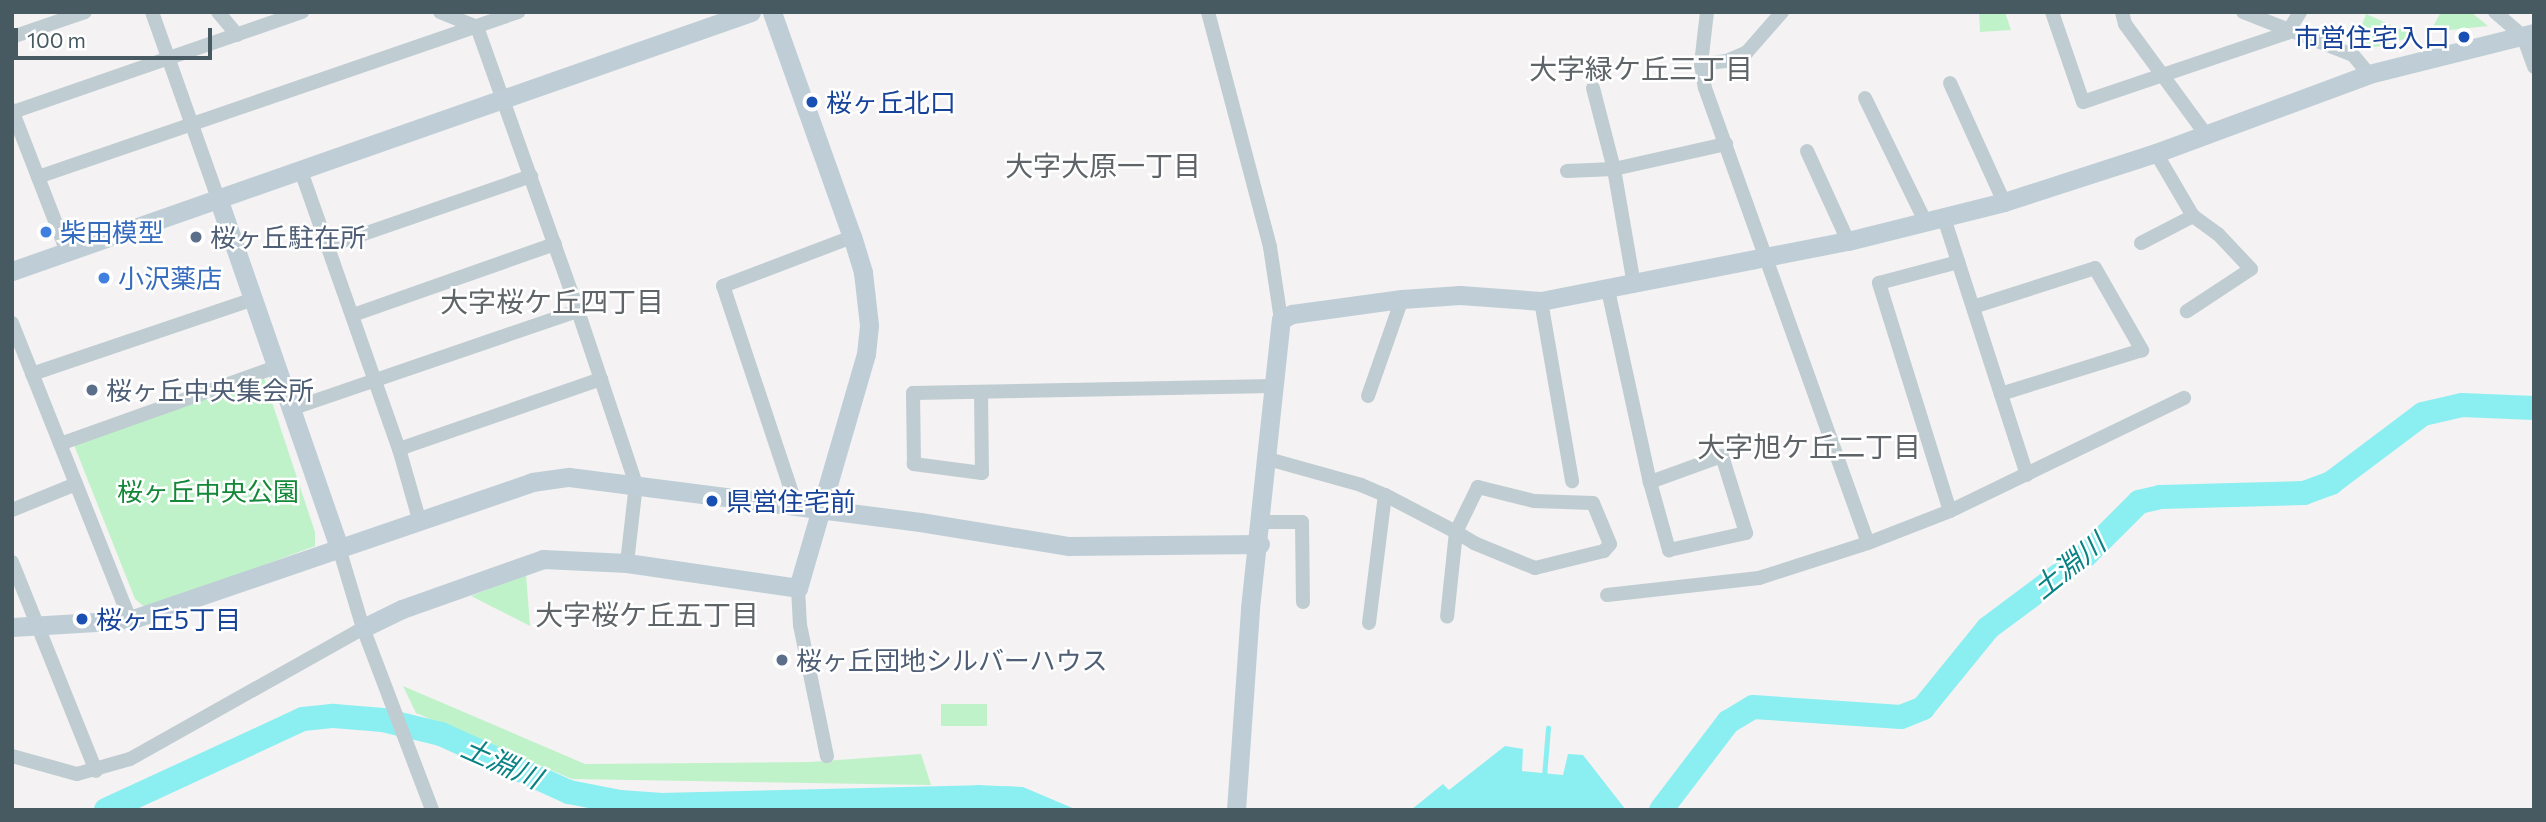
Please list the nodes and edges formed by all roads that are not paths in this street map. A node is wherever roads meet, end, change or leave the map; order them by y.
1 (85, 12) edge
2 (152, 12) edge
3 (218, 12) edge
4 (265, 12) edge
5 (302, 12) edge
6 (440, 12) edge
7 (518, 12) edge
8 (751, 12) edge
9 (772, 12) edge
10 (1208, 12) edge
11 (1707, 12) edge
12 (1782, 12) edge
13 (2052, 12) edge
14 (2122, 12) edge
15 (2242, 12) edge
16 (2301, 12) edge
17 (2495, 12) edge
18 (477, 27) junction
19 (243, 33) junction
20 (2287, 33) junction
21 (2529, 35) edge
22 (12, 37) edge
23 (169, 59) junction
24 (1701, 64) junction
25 (2534, 67) edge
26 (2369, 74) junction
27 (2163, 77) junction
28 (1950, 83) dead end
29 (1593, 88) dead end
30 (1865, 98) dead end
31 (504, 99) junction
32 (13, 111) edge
33 (191, 125) junction
34 (2207, 136) junction
35 (1726, 144) junction
36 (1807, 151) dead end
37 (2156, 153) junction
38 (1614, 169) junction
39 (301, 171) junction
40 (1567, 171) dead end
41 (531, 176) junction
42 (38, 177) junction
43 (218, 198) junction
44 (2004, 202) junction
45 (2193, 216) junction
46 (1934, 219) junction
47 (852, 237) junction
48 (1848, 241) junction
49 (2141, 243) dead end
50 (555, 244) junction
51 (329, 246) junction
52 (67, 252) junction
53 (1765, 258) junction
54 (1958, 262) junction
55 (12, 271) edge
56 (1634, 285) junction
57 (1608, 290) junction
58 (253, 299) junction
59 (1402, 299) junction
60 (1541, 301) junction
61 (1973, 307) junction
62 (578, 311) junction
63 (2187, 311) dead end
64 (353, 315) junction
65 (1281, 320) junction
66 (12, 323) edge
67 (276, 367) junction
68 (32, 373) junction
69 (601, 379) junction
70 (377, 382) junction
71 (1275, 386) junction
72 (981, 393) junction
73 (2001, 394) junction
74 (1368, 397) dead end
75 (2184, 398) dead end
76 (291, 409) junction
77 (60, 444) junction
78 (399, 449) junction
79 (1268, 459) junction
80 (2027, 475) junction
81 (1572, 481) dead end
82 (1650, 482) junction
83 (76, 484) junction
84 (636, 484) junction
85 (1385, 495) junction
86 (796, 505) junction
87 (818, 508) junction
88 (12, 510) edge
89 (1950, 511) junction
90 (419, 519) junction
91 (1262, 522) junction
92 (1456, 532) junction
93 (1868, 543) junction
94 (1261, 544) junction
95 (339, 548) junction
96 (12, 562) edge
97 (627, 563) junction
98 (798, 588) junction
99 (1607, 595) dead end
100 (1303, 602) dead end
101 (1447, 617) dead end
102 (131, 620) junction
103 (1369, 623) dead end
104 (12, 627) edge
105 (39, 628) junction
106 (363, 628) junction
107 (12, 756) edge
108 (827, 756) dead end
109 (96, 771) junction
110 (432, 810) edge
111 (1237, 810) edge

1 - 22 street
2 - 23 street
3 - 19 street
4 - 19 street
5 - 19 street
6 - 18 street
7 - 18 street
8 - 31 street
9 - 47 street
10 - 65 street
11 - 24 street
12 - 24 street
13 - 27 street
14 - 27 street
15 - 20 street
16 - 20 street
17 - 21 street
18 - 31 street
18 - 33 street
19 - 23 street
20 - 26 street
20 - 27 street
21 - 25 street
21 - 26 street
23 - 32 street
23 - 33 street
24 - 35 street
26 - 34 street
27 - 34 street
28 - 44 street
29 - 38 street
30 - 46 street
31 - 39 street
31 - 41 street
32 - 42 street
33 - 42 street
33 - 43 street
34 - 37 street
35 - 38 street
35 - 53 street
36 - 48 street
37 - 44 street
37 - 45 street
38 - 40 street
38 - 56 street
39 - 43 street
39 - 51 street
41 - 50 street
41 - 51 street
42 - 52 street
43 - 52 street
43 - 58 street
44 - 46 street
45 - 49 street
45 - 63 street
46 - 48 street
46 - 54 street
47 - 86 street
47 - 87 street
48 - 53 street
50 - 62 street
50 - 64 street
51 - 64 street
52 - 55 street
53 - 56 street
53 - 93 street
54 - 61 street
54 - 89 street
56 - 57 street
57 - 60 street
57 - 82 street
58 - 67 street
58 - 68 street
59 - 60 street
59 - 65 street
59 - 74 street
60 - 81 street
61 - 73 street
61 - 73 street
62 - 69 street
62 - 70 street
64 - 70 street
65 - 71 street
66 - 68 street
67 - 76 street
67 - 77 street
68 - 77 street
69 - 78 street
69 - 84 street
70 - 76 street
70 - 78 street
71 - 72 street
71 - 79 street
72 - 72 street
73 - 80 street
75 - 80 street
76 - 95 street
77 - 83 street
78 - 90 street
79 - 85 street
79 - 91 street
80 - 89 street
82 - 82 street
83 - 88 street
83 - 102 street
84 - 86 street
84 - 90 street
84 - 97 street
85 - 92 street
85 - 103 street
86 - 87 street
87 - 94 street
87 - 98 street
89 - 93 street
90 - 95 street
91 - 94 street
91 - 100 street
92 - 92 street
92 - 101 street
93 - 99 street
94 - 111 street
95 - 102 street
95 - 106 street
96 - 105 street
97 - 98 street
97 - 106 street
98 - 108 street
102 - 105 street
104 - 105 street
105 - 109 street
106 - 109 street
106 - 110 street
107 - 109 street

